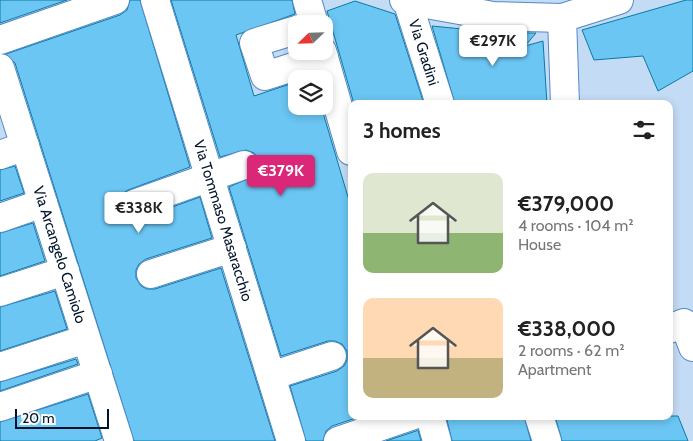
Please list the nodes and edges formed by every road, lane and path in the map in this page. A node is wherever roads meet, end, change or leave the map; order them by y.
1 (114, 0) edge
2 (155, 0) edge
3 (307, 0) edge
4 (406, 0) edge
5 (619, 0) edge
6 (495, 8) edge
7 (311, 15) edge
8 (562, 18) junction
9 (288, 32) edge
10 (0, 40) edge
11 (307, 60) edge
12 (325, 60) edge
13 (0, 68) edge
14 (439, 100) edge
15 (565, 100) edge
16 (348, 141) edge
17 (12, 150) edge
18 (244, 165) dead end
19 (210, 177) junction
20 (43, 202) junction
21 (134, 204) dead end
22 (0, 218) edge
23 (232, 248) junction
24 (65, 270) junction
25 (151, 274) dead end
26 (0, 292) edge
27 (86, 339) junction
28 (332, 356) dead end
29 (0, 367) edge
30 (98, 374) junction
31 (271, 376) junction
32 (0, 408) edge
33 (399, 420) edge
34 (431, 420) edge
35 (540, 420) edge
36 (119, 441) edge
37 (291, 441) edge
38 (338, 441) edge
39 (437, 441) edge
40 (547, 441) edge

1 - 10 street
2 - 19 street, Via Tommaso Masaracchio
3 - 7 street
4 - 6 street
4 - 14 street, Via Gradini
5 - 8 street
6 - 8 street
8 - 15 street
9 - 11 street
12 - 16 street
13 - 17 street, Via Arcangelo Camiolo
17 - 20 street, Via Arcangelo Camiolo
18 - 19 street
19 - 21 street
19 - 23 street, Via Tommaso Masaracchio
20 - 22 street
20 - 24 street, Via Arcangelo Camiolo
23 - 25 street
23 - 31 street, Via Tommaso Masaracchio
24 - 26 street
24 - 27 street, Via Arcangelo Camiolo
27 - 29 street
27 - 30 street, Via Arcangelo Camiolo
28 - 31 street
30 - 32 street
30 - 36 street, Via Arcangelo Camiolo
31 - 37 street, Via Tommaso Masaracchio
33 - 38 street
34 - 39 street
35 - 40 street

